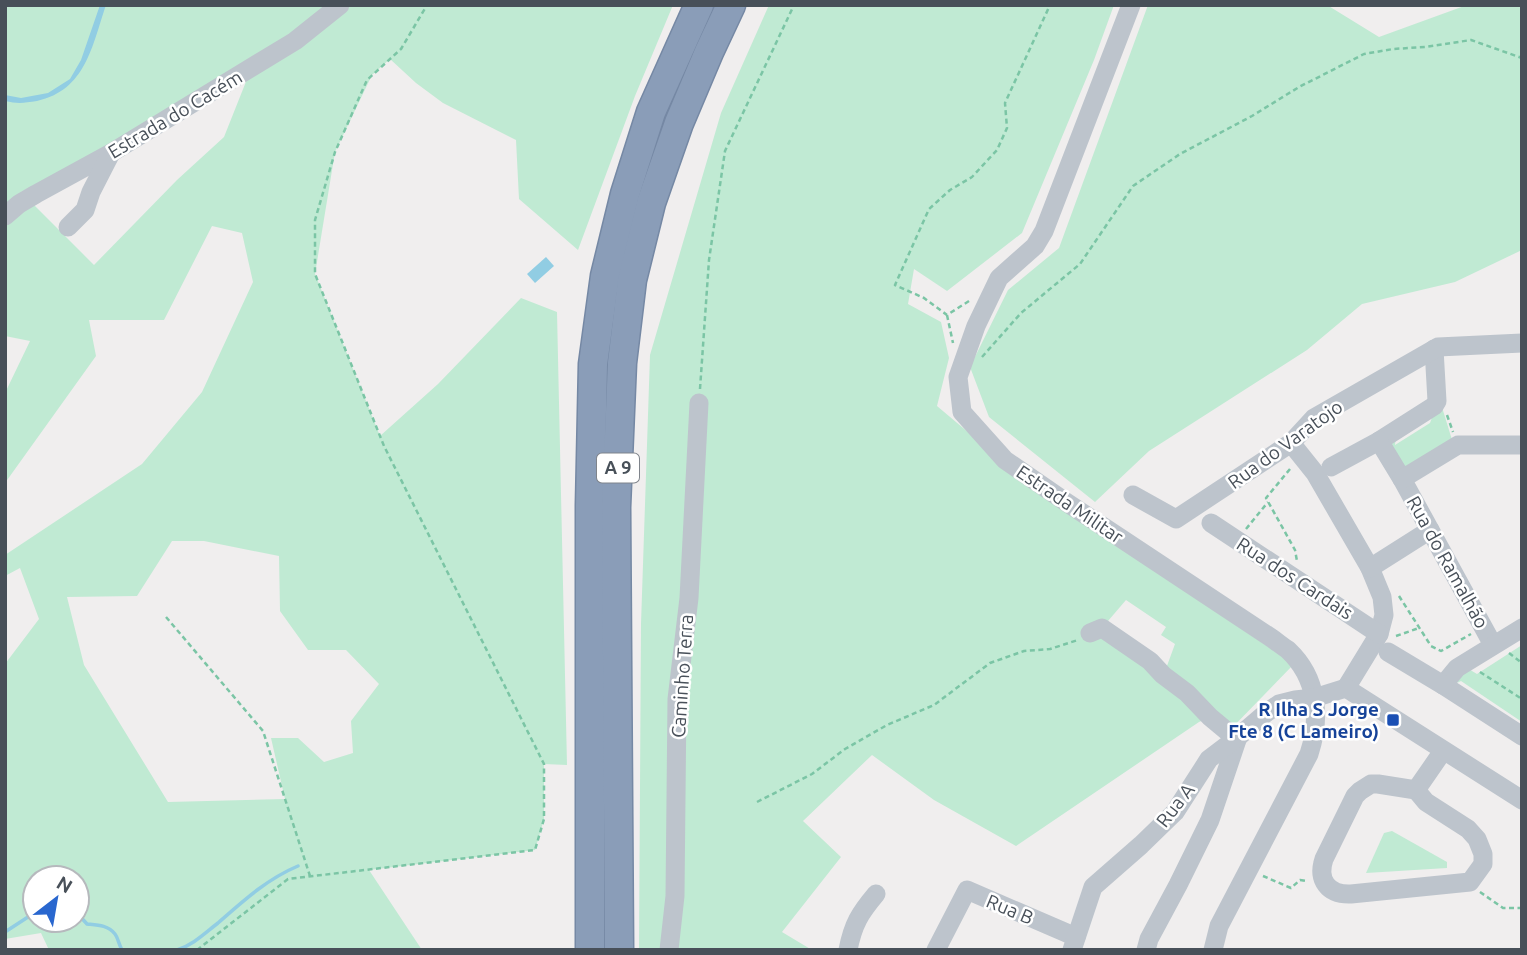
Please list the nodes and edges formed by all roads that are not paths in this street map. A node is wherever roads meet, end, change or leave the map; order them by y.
1 (340, 5) edge
2 (699, 5) edge
3 (731, 5) edge
4 (1131, 5) edge
5 (111, 153) junction
6 (5, 216) edge
7 (68, 227) dead end
8 (1522, 343) edge
9 (1434, 349) junction
10 (699, 403) road end
11 (1379, 441) junction
12 (1522, 445) edge
13 (1296, 450) junction
14 (1331, 467) dead end
15 (1402, 479) junction
16 (1133, 495) dead end
17 (1211, 523) dead end
18 (1430, 530) junction
19 (1370, 568) junction
20 (1522, 628) edge
21 (1090, 633) road end
22 (1379, 634) junction
23 (1501, 649) junction
24 (1388, 652) dead end
25 (1443, 685) junction
26 (1346, 688) junction
27 (1314, 698) junction
28 (1522, 736) edge
29 (1238, 737) junction
30 (1443, 751) junction
31 (1416, 790) junction
32 (1522, 800) edge
33 (876, 894) dead end
34 (1074, 944) edge
35 (590, 950) edge
36 (619, 950) edge
37 (669, 950) edge
38 (848, 950) edge
39 (936, 950) edge
40 (1146, 950) edge
41 (1213, 950) edge

1 - 5 street, Estrada do Cacém
2 - 35 highway, A 9
3 - 36 highway, A 9
4 - 27 street, Estrada Militar
5 - 6 street, Estrada do Cacém
5 - 7 street
8 - 9 street, Rua do Varatojo
9 - 11 street
9 - 13 street, Rua do Varatojo
10 - 37 street, Caminho Terra
11 - 14 street
11 - 15 street, Rua do Ramalhão
12 - 15 street
13 - 16 street, Rua do Varatojo
13 - 19 street
15 - 18 street, Rua do Ramalhão
17 - 22 street, Rua dos Cardais
18 - 19 street
18 - 23 street, Rua do Ramalhão
19 - 22 street
20 - 23 street
21 - 29 street
22 - 26 street
23 - 25 street
24 - 25 street
25 - 28 street
26 - 27 street, Rua A
26 - 30 street
27 - 29 street, Rua A
27 - 41 street, Estrada Militar
29 - 34 street, Rua A
29 - 40 street
30 - 31 street
30 - 32 street
31 - 31 street
33 - 38 street
34 - 39 street, Rua B

